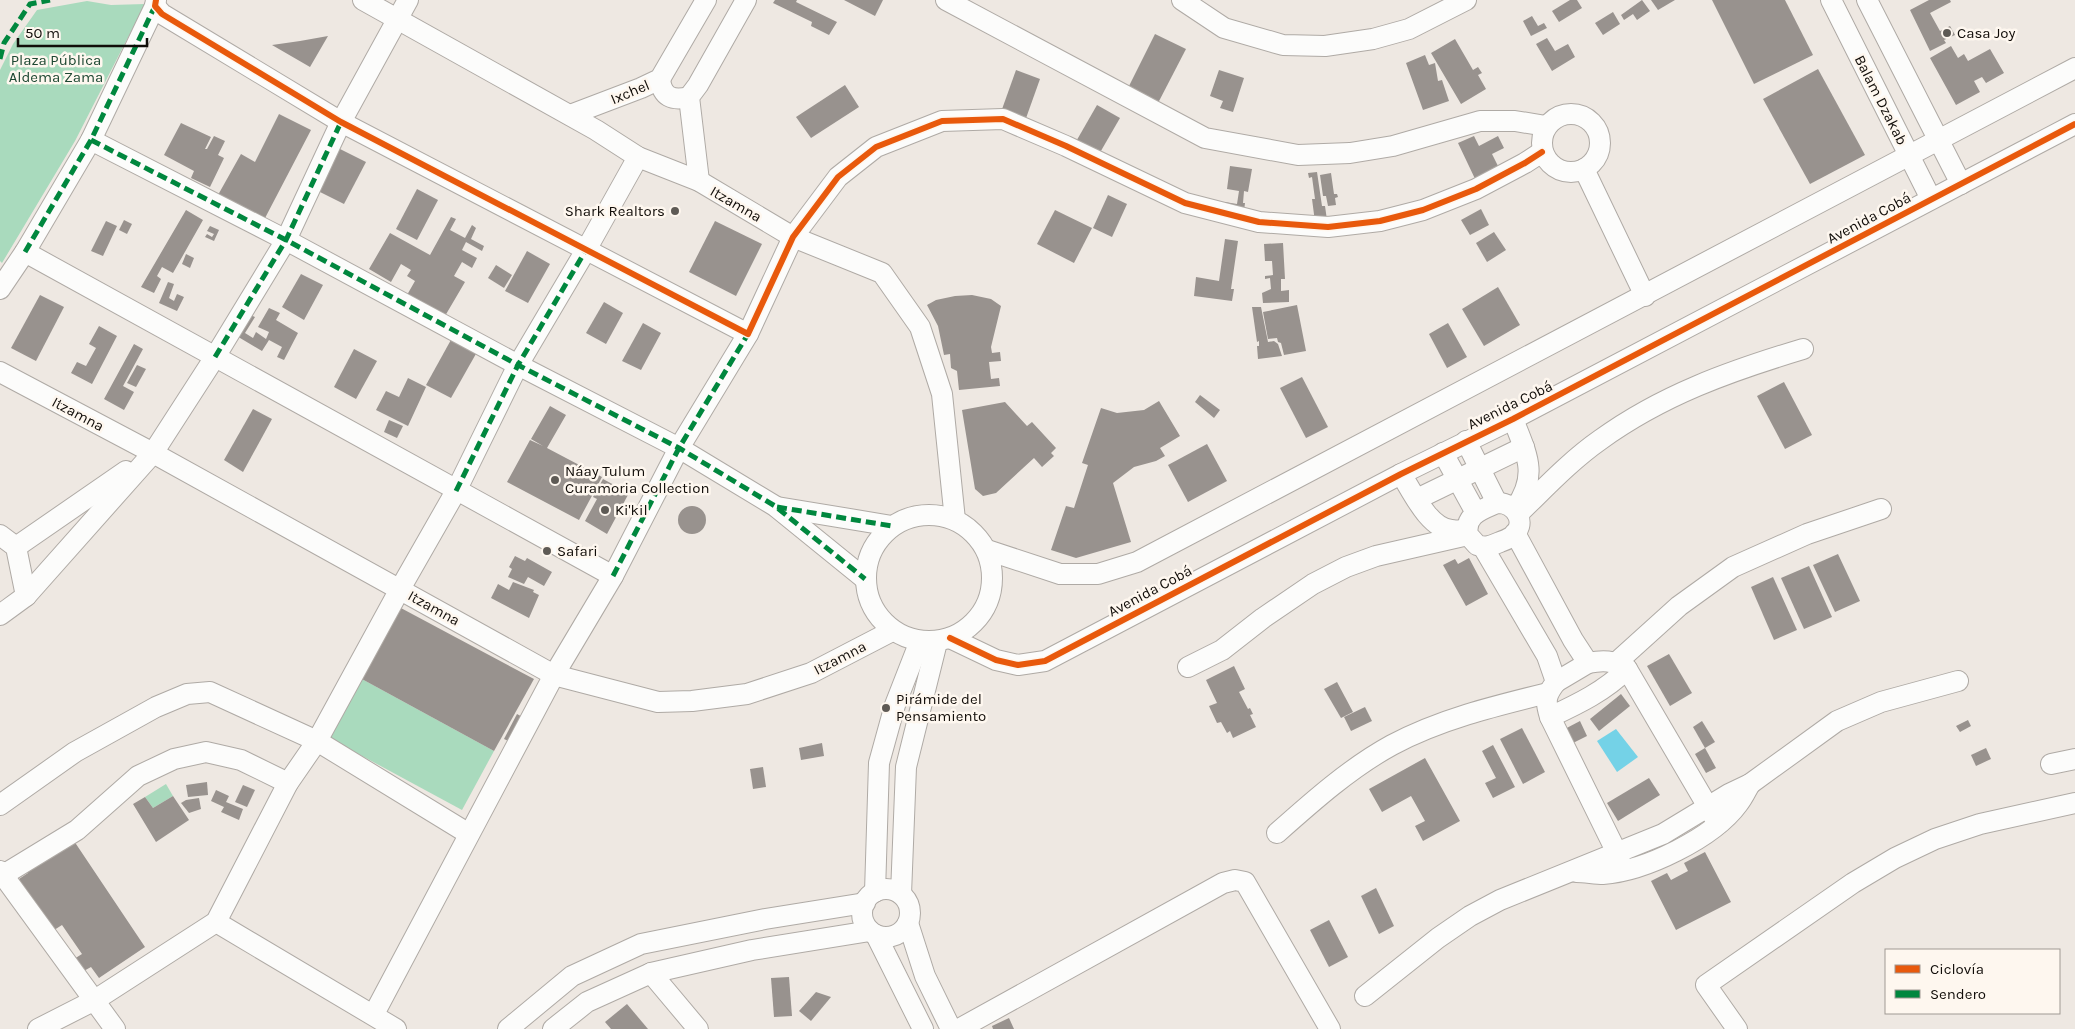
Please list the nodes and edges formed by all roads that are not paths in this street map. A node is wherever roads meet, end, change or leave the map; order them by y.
1 (364, 0) edge
2 (408, 0) edge
3 (706, 0) edge
4 (746, 0) edge
5 (946, 0) edge
6 (1182, 0) edge
7 (1466, 0) edge
8 (1831, 0) edge
9 (1867, 0) edge
10 (155, 3) edge
11 (398, 18) junction
12 (2075, 68) edge
13 (660, 79) junction
14 (688, 97) junction
15 (570, 115) junction
16 (341, 122) junction
17 (2075, 124) edge
18 (1546, 126) junction
19 (91, 140) junction
20 (1939, 140) junction
21 (1542, 152) junction
22 (1909, 156) junction
23 (638, 157) junction
24 (1584, 169) junction
25 (699, 182) junction
26 (1961, 184) junction
27 (1931, 200) junction
28 (793, 237) junction
29 (286, 240) junction
30 (586, 250) junction
31 (25, 252) junction
32 (0, 289) edge
33 (1645, 296) junction
34 (748, 334) junction
35 (1803, 349) dead end
36 (215, 357) junction
37 (518, 365) junction
38 (0, 372) edge
39 (1513, 419) junction
40 (1466, 441) junction
41 (1524, 447) junction
42 (679, 448) junction
43 (153, 453) junction
44 (1443, 453) junction
45 (1480, 468) junction
46 (1401, 474) junction
47 (1457, 479) junction
48 (456, 491) junction
49 (1417, 499) junction
50 (775, 506) junction
51 (1881, 508) dead end
52 (1511, 515) junction
53 (955, 520) junction
54 (892, 526) junction
55 (1474, 531) junction
56 (8, 541) edge
57 (987, 550) junction
58 (613, 576) junction
59 (865, 579) junction
60 (400, 589) junction
61 (26, 596) junction
62 (0, 615) edge
63 (892, 631) junction
64 (936, 640) junction
65 (1588, 663) junction
66 (1622, 665) junction
67 (1188, 667) dead end
68 (554, 675) junction
69 (1958, 681) dead end
70 (1552, 688) junction
71 (1550, 717) junction
72 (317, 741) junction
73 (2075, 759) edge
74 (2051, 764) dead end
75 (288, 783) junction
76 (2075, 803) edge
77 (0, 804) edge
78 (1713, 815) junction
79 (1277, 833) dead end
80 (469, 834) junction
81 (1620, 861) junction
82 (1, 875) edge
83 (901, 894) junction
84 (870, 898) junction
85 (216, 922) junction
86 (747, 923) junction
87 (908, 923) junction
88 (873, 933) junction
89 (752, 950) junction
90 (651, 973) junction
91 (1365, 996) dead end
92 (95, 1000) junction
93 (374, 1014) junction
94 (38, 1029) edge
95 (116, 1029) edge
96 (396, 1029) edge
97 (508, 1029) edge
98 (553, 1029) edge
99 (698, 1029) edge
100 (923, 1029) edge
101 (951, 1029) edge
102 (959, 1029) edge
103 (1330, 1029) edge
104 (1737, 1029) edge

1 - 11 street, Itzamna
2 - 11 street
3 - 13 street, Ixchel
4 - 14 street
5 - 18 street
6 - 7 street
8 - 22 street, Balam Dzakab
9 - 20 street
10 - 16 street
10 - 19 street
11 - 15 street, Itzamna
11 - 16 street
12 - 20 street, Avenida Cobá
13 - 14 street
13 - 15 street, Ixchel
14 - 25 street
15 - 23 street, Itzamna
16 - 29 street
16 - 30 street
17 - 26 street, Avenida Cobá
18 - 21 street
18 - 24 street
19 - 29 street
19 - 31 street
20 - 22 street, Avenida Cobá
20 - 26 street
21 - 24 street
21 - 28 street
22 - 27 street, Balam Dzakab
22 - 33 street, Avenida Cobá
23 - 25 street, Itzamna
23 - 30 street
24 - 33 street
25 - 28 street, Itzamna
26 - 27 street, Avenida Cobá
27 - 39 street, Avenida Cobá
28 - 34 street
28 - 53 street, Itzamna
29 - 36 street
29 - 37 street
30 - 34 street
30 - 37 street
31 - 32 street
31 - 36 street
33 - 57 street, Avenida Cobá
34 - 42 street
35 - 52 street
36 - 43 street
36 - 48 street
37 - 42 street
37 - 48 street
38 - 43 street, Itzamna
39 - 40 street, Avenida Cobá
39 - 41 street
40 - 44 street, Avenida Cobá
40 - 45 street
41 - 45 street
41 - 52 street
42 - 50 street
42 - 58 street
43 - 56 street
43 - 60 street, Itzamna
43 - 61 street
44 - 46 street, Avenida Cobá
44 - 47 street
45 - 47 street
45 - 52 street
46 - 49 street
46 - 64 street, Avenida Cobá
47 - 49 street
47 - 55 street
48 - 58 street
48 - 60 street
49 - 55 street
50 - 54 street
50 - 59 street
51 - 66 street
52 - 55 street
52 - 55 street
52 - 65 street
53 - 54 street
53 - 57 street
54 - 59 street
55 - 67 street
55 - 70 street
56 - 61 street
57 - 64 street
58 - 68 street
59 - 63 street
60 - 68 street, Itzamna
60 - 72 street
61 - 62 street
63 - 64 street
63 - 68 street, Itzamna
64 - 83 street
64 - 84 street
65 - 66 street
65 - 70 street
66 - 71 street
66 - 78 street
68 - 80 street
69 - 78 street
70 - 71 street
70 - 79 street
71 - 81 street
72 - 75 street
72 - 77 street
72 - 80 street
73 - 74 street
75 - 82 street
75 - 85 street
76 - 104 street
78 - 81 street
80 - 93 street
81 - 91 street
82 - 92 street
83 - 84 street
83 - 87 street
84 - 86 street
84 - 88 street
85 - 92 street
85 - 93 street
86 - 89 street
86 - 97 street
87 - 88 street
87 - 101 street
88 - 89 street
88 - 100 street
89 - 90 street
90 - 98 street
90 - 99 street
92 - 94 street
92 - 95 street
93 - 96 street
102 - 103 street

